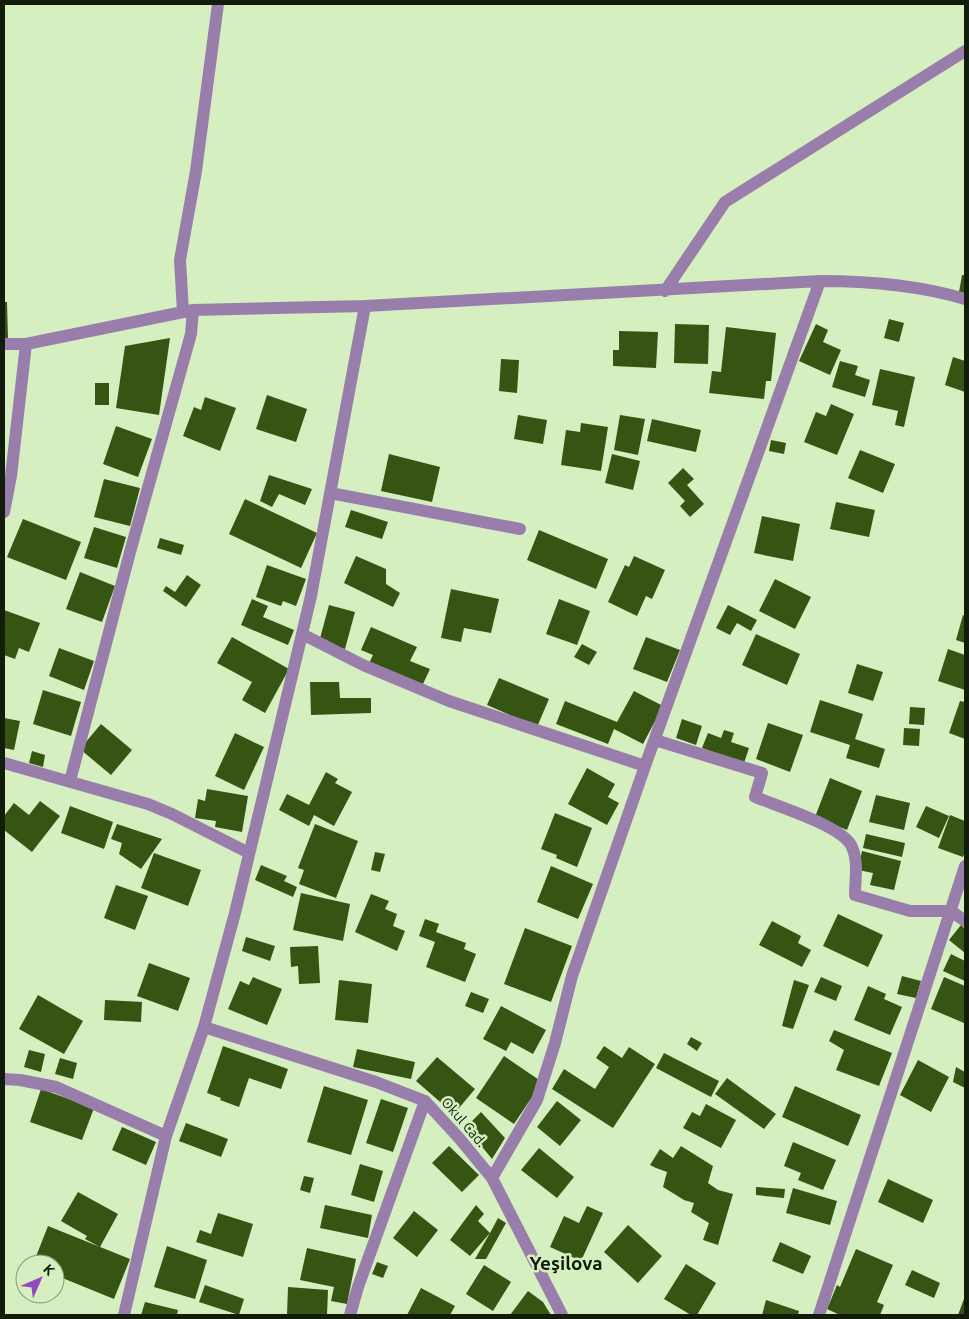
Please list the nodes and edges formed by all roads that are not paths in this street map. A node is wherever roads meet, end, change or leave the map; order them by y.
1 (218, 4) edge
2 (965, 51) edge
3 (820, 281) junction
4 (664, 291) junction
5 (965, 299) edge
6 (365, 306) junction
7 (188, 311) junction
8 (4, 344) edge
9 (26, 344) junction
10 (7, 476) edge
11 (330, 493) junction
12 (4, 512) edge
13 (520, 529) dead end
14 (302, 634) junction
15 (655, 740) junction
16 (4, 764) edge
17 (645, 766) junction
18 (70, 781) junction
19 (249, 853) junction
20 (965, 866) edge
21 (951, 912) junction
22 (965, 921) edge
23 (204, 1028) junction
24 (4, 1079) edge
25 (425, 1101) junction
26 (166, 1136) junction
27 (492, 1178) junction
28 (124, 1315) edge
29 (350, 1315) edge
30 (561, 1315) edge
31 (819, 1315) edge

1 - 7 street
2 - 4 street
3 - 4 street
3 - 5 street
3 - 15 street
4 - 6 street
6 - 7 street
6 - 11 street
7 - 9 street
7 - 18 street
8 - 9 street
9 - 10 street
10 - 12 street
11 - 13 street
11 - 14 street
14 - 17 street
14 - 19 street
15 - 17 street
15 - 21 street
16 - 18 street
17 - 27 street
18 - 19 street
19 - 23 street
20 - 21 street
21 - 22 street
21 - 31 street
23 - 25 street, Okul Cad.
23 - 26 street
24 - 26 street
25 - 27 street, Okul Cad.
25 - 29 street
26 - 28 street
27 - 30 street, Okul Cad.

